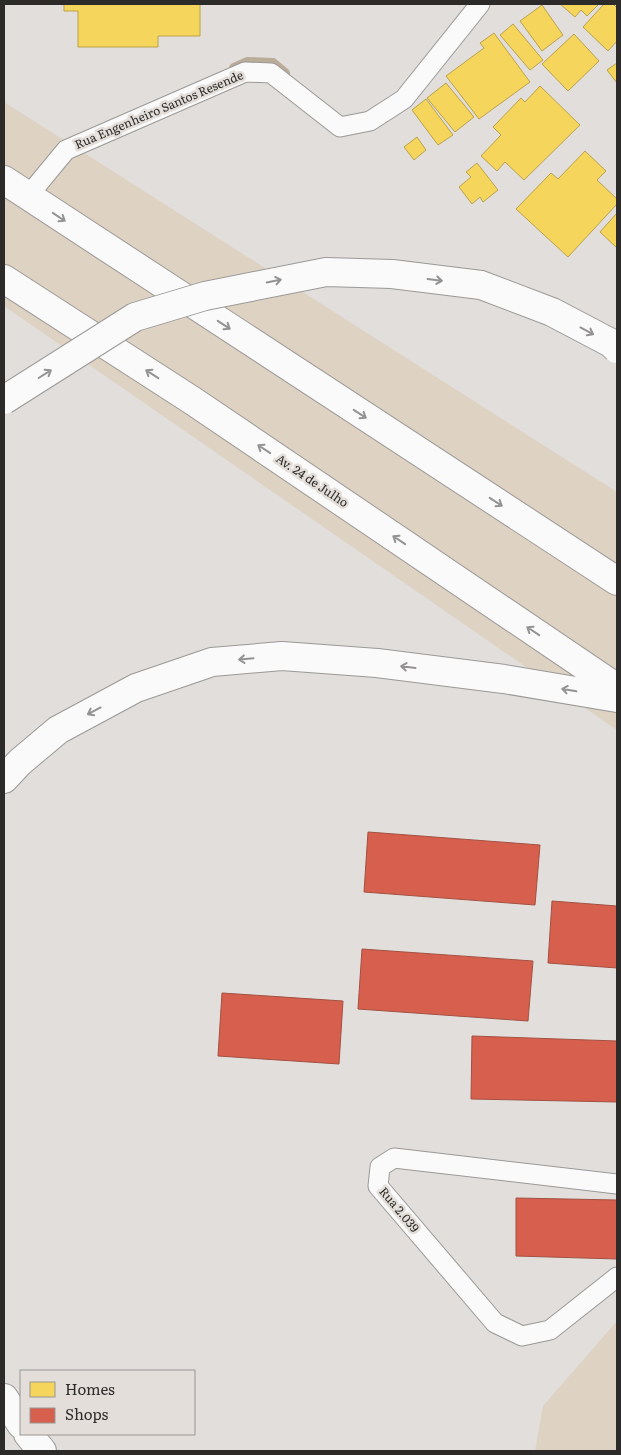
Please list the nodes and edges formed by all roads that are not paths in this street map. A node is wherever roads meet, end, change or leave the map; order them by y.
1 (480, 4) edge
2 (4, 180) edge
3 (28, 196) junction
4 (4, 279) edge
5 (617, 349) edge
6 (4, 400) edge
7 (617, 581) edge
8 (617, 688) edge
9 (617, 698) edge
10 (4, 779) edge
11 (617, 1184) edge
12 (617, 1277) edge
13 (4, 1398) edge
14 (20, 1422) edge
15 (29, 1435) edge
16 (42, 1451) edge

1 - 3 lane, Rua Engenheiro Santos Resende
2 - 3 main road
3 -> 7 main road
8 -> 4 main road, Av. 24 de Julho
6 -> 5 main road, bridge
9 -> 10 main road
11 - 12 lane, Rua 2.039
13 - 14 main road
15 - 16 main road

